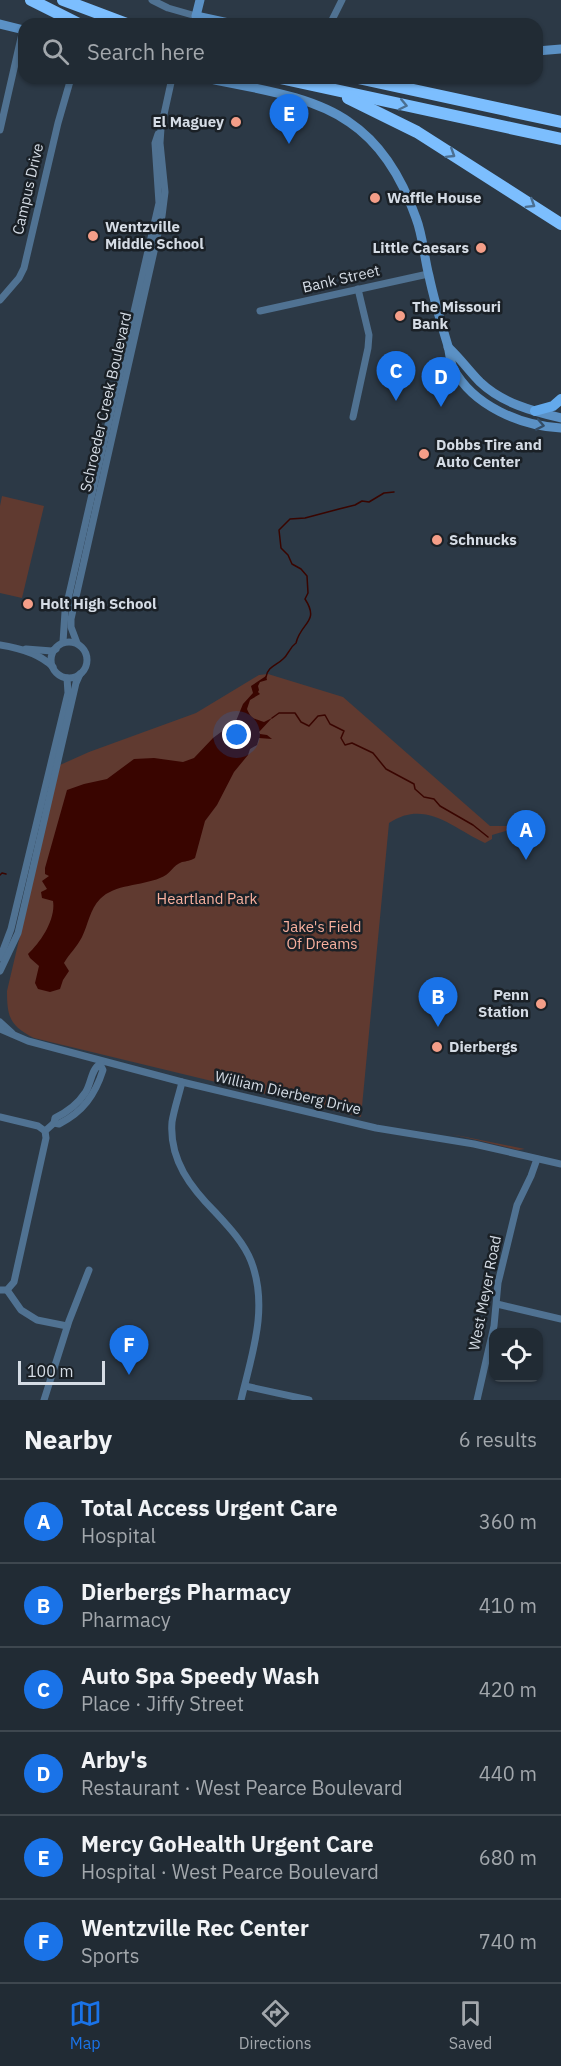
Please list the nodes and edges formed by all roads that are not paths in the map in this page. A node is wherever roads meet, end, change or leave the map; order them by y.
1 (31, 0) edge
2 (63, 0) edge
3 (152, 0) edge
4 (200, 0) edge
5 (342, 0) edge
6 (196, 16) junction
7 (67, 18) edge
8 (111, 18) edge
9 (205, 18) edge
10 (333, 18) edge
11 (0, 24) edge
12 (18, 28) edge
13 (561, 49) edge
14 (543, 50) edge
15 (18, 54) edge
16 (69, 84) edge
17 (171, 84) edge
18 (233, 84) edge
19 (307, 84) edge
20 (386, 84) edge
21 (325, 88) junction
22 (441, 96) junction
23 (561, 115) edge
24 (561, 122) edge
25 (0, 130) edge
26 (561, 139) edge
27 (159, 167) junction
28 (561, 224) edge
29 (428, 274) junction
30 (358, 289) junction
31 (0, 300) edge
32 (260, 311) dead end
33 (448, 347) junction
34 (455, 371) junction
35 (488, 389) junction
36 (561, 399) edge
37 (483, 401) junction
38 (533, 410) junction
39 (352, 417) dead end
40 (561, 418) edge
41 (561, 428) edge
42 (63, 642) junction
43 (77, 643) junction
44 (0, 645) edge
45 (21, 649) junction
46 (56, 649) junction
47 (53, 667) junction
48 (81, 674) junction
49 (67, 678) junction
50 (0, 958) edge
51 (0, 971) edge
52 (0, 1022) edge
53 (0, 1029) edge
54 (12, 1033) junction
55 (101, 1063) junction
56 (182, 1082) junction
57 (0, 1117) edge
58 (45, 1131) junction
59 (537, 1159) junction
60 (561, 1164) edge
61 (89, 1270) dead end
62 (4, 1290) edge
63 (497, 1304) junction
64 (561, 1319) edge
65 (67, 1326) junction
66 (245, 1386) junction
67 (44, 1400) edge
68 (241, 1400) edge
69 (309, 1400) edge
70 (477, 1400) edge

1 - 7 highway
2 - 8 highway
3 - 6 street
4 - 6 main road
5 - 10 street
6 - 9 main road
11 - 12 main road
13 - 14 main road
15 - 25 street
16 - 31 street, Campus Drive
17 - 27 street, Schroeder Creek Boulevard
18 - 29 main road
19 - 21 highway
20 - 22 highway
21 -> 26 highway
21 -> 28 highway
22 - 23 highway
22 - 24 highway
27 - 42 street, Schroeder Creek Boulevard
27 - 43 street, Schroeder Creek Boulevard
29 - 30 street, Bank Street
29 - 33 main road
30 - 32 street, Bank Street
30 - 39 street
33 - 34 main road
33 - 35 main road
34 - 35 main road
34 - 37 main road
35 - 38 main road
36 - 38 main road
37 - 38 main road
37 -> 41 main road
38 - 40 main road
42 - 43 street
42 - 46 street
43 - 48 street
44 - 45 street
45 - 46 street
45 - 47 street
46 - 47 street
47 - 49 street
48 - 49 street
48 - 51 street
49 - 50 street
52 - 54 street, William Dierberg Drive
53 - 54 street, William Dierberg Drive
54 - 55 street, William Dierberg Drive
55 - 56 street, William Dierberg Drive
55 - 58 street
56 - 59 street, William Dierberg Drive
56 - 66 street
57 - 58 street
58 - 62 street
59 - 60 street, William Dierberg Drive
59 - 63 street, West Meyer Road
61 - 65 street
62 - 65 street
63 - 64 street
63 - 70 street, West Meyer Road
65 - 67 street
66 - 68 street
66 - 69 street

